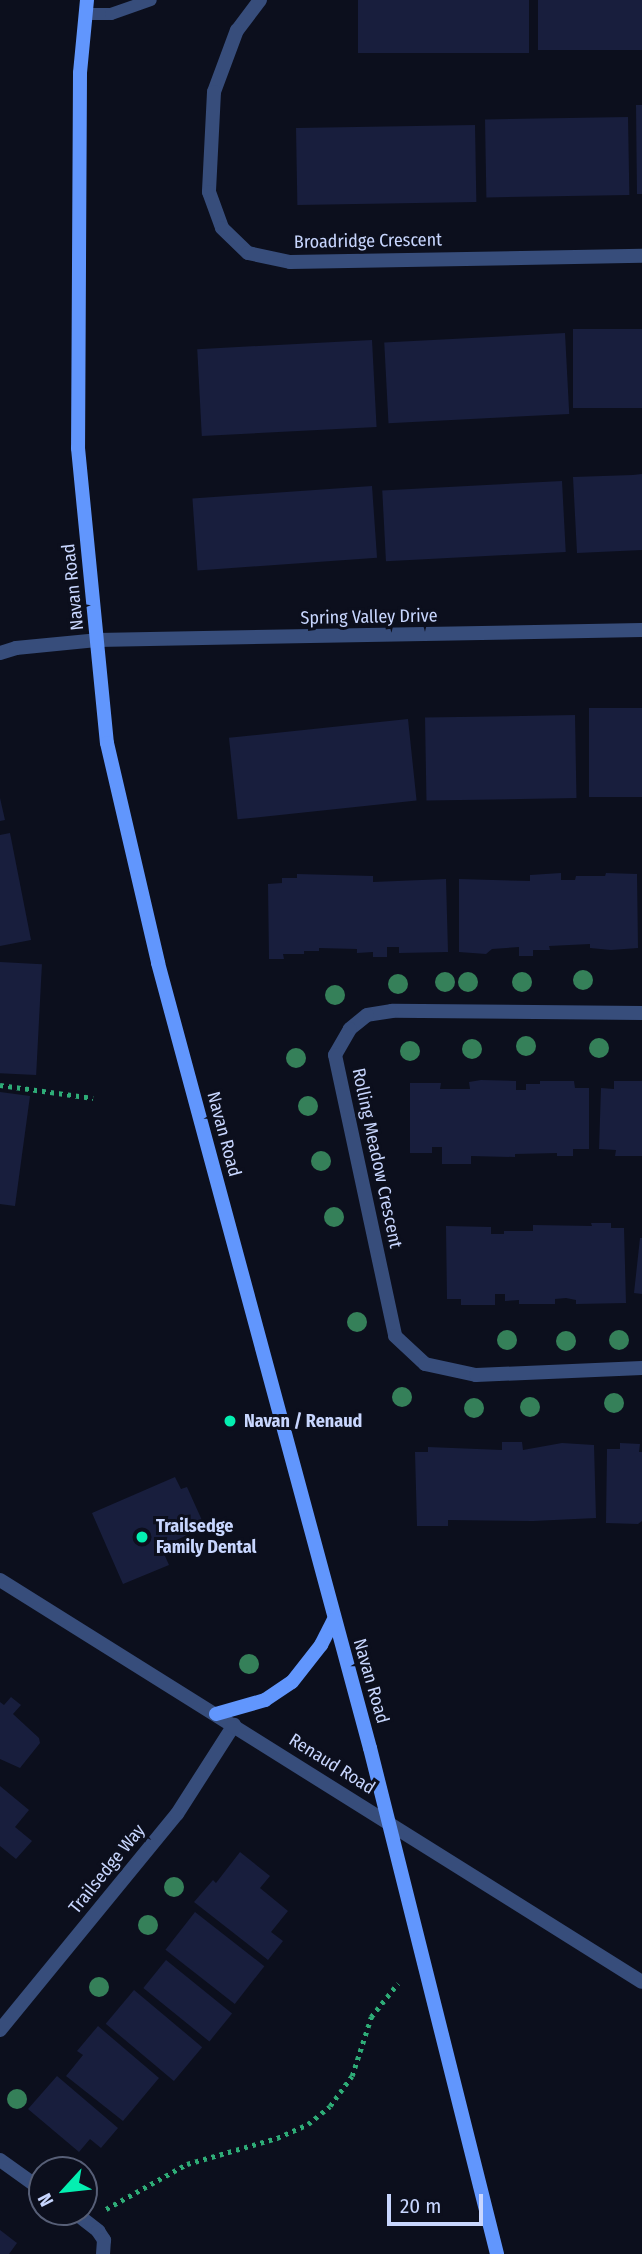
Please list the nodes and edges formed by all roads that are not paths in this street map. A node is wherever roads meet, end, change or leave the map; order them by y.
1 (151, 0) edge
2 (260, 0) edge
3 (86, 7) edge
4 (642, 256) edge
5 (642, 630) edge
6 (97, 640) junction
7 (0, 653) edge
8 (642, 1013) edge
9 (642, 1367) edge
10 (0, 1580) edge
11 (334, 1620) junction
12 (216, 1714) junction
13 (234, 1725) junction
14 (388, 1822) junction
15 (642, 1982) edge
16 (0, 2030) edge
17 (0, 2160) edge
18 (28, 2180) edge
19 (92, 2226) edge
20 (103, 2254) edge
21 (497, 2254) edge

1 - 3 lane
2 - 4 street, Broadridge Crescent
3 - 6 main road, Navan Road
5 - 6 street, Spring Valley Drive
6 - 7 street, Spring Valley Drive
6 - 11 main road, Navan Road
8 - 9 street, Rolling Meadow Crescent
10 - 12 street, Renaud Road
11 - 12 main road
11 - 14 main road, Navan Road
12 - 13 street, Renaud Road
13 - 14 street, Renaud Road
13 - 16 street, Trailsedge Way
14 - 15 street, Renaud Road
14 - 21 main road, Navan Road
17 - 18 street
19 - 20 street

